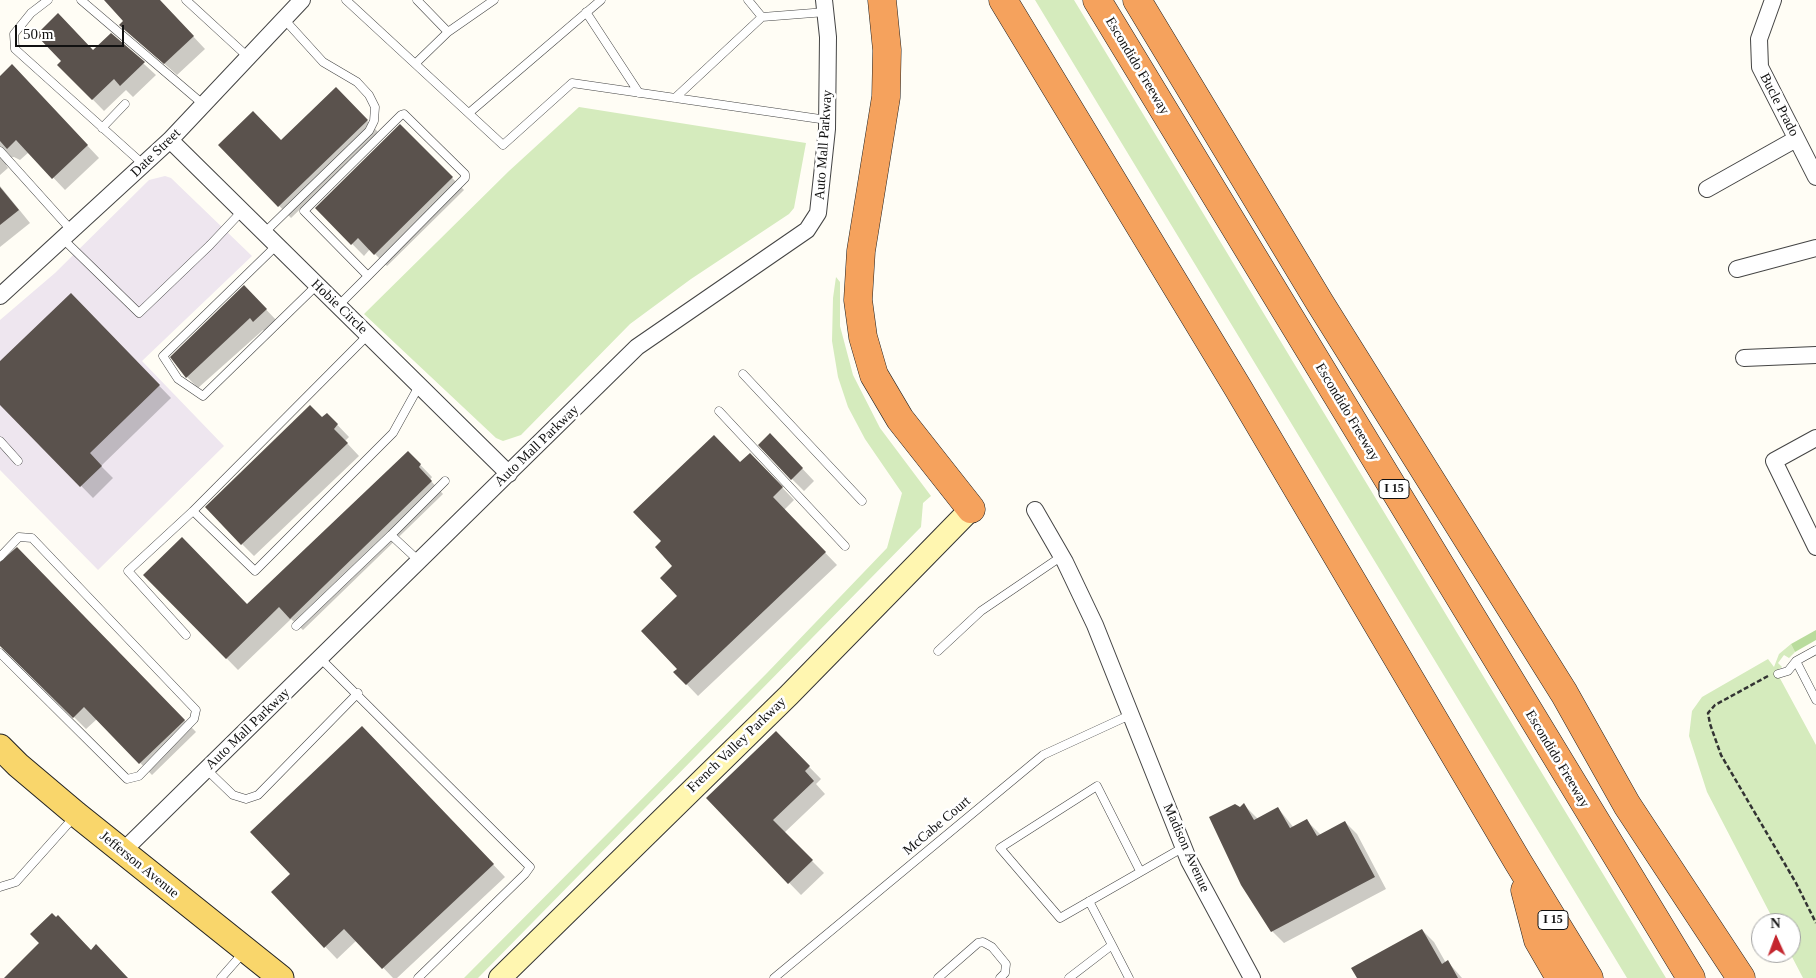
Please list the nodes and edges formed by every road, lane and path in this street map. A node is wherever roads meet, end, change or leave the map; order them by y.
1 (48, 0) edge
2 (81, 0) edge
3 (186, 0) edge
4 (302, 0) edge
5 (346, 0) edge
6 (417, 0) edge
7 (601, 0) edge
8 (748, 0) edge
9 (882, 0) edge
10 (1003, 0) edge
11 (1097, 0) edge
12 (1137, 0) edge
13 (1773, 0) edge
14 (488, 2) edge
15 (825, 6) edge
16 (586, 12) junction
17 (762, 17) junction
18 (284, 19) junction
19 (448, 32) junction
20 (248, 57) junction
21 (416, 63) junction
22 (639, 93) junction
23 (674, 98) junction
24 (125, 104) dead end
25 (204, 105) junction
26 (469, 113) junction
27 (827, 120) junction
28 (102, 128) junction
29 (1796, 139) junction
30 (170, 140) junction
31 (0, 151) edge
32 (144, 165) junction
33 (1816, 178) edge
34 (1707, 189) dead end
35 (292, 206) junction
36 (242, 211) junction
37 (305, 213) junction
38 (264, 233) junction
39 (68, 235) junction
40 (277, 246) junction
41 (1816, 248) edge
42 (1737, 269) dead end
43 (368, 276) junction
44 (317, 285) junction
45 (0, 296) edge
46 (338, 306) junction
47 (368, 335) junction
48 (1816, 355) edge
49 (1744, 358) dead end
50 (743, 374) dead end
51 (419, 386) junction
52 (719, 411) dead end
53 (1816, 438) edge
54 (0, 441) edge
55 (18, 461) dead end
56 (508, 474) junction
57 (445, 481) dead end
58 (862, 501) dead end
59 (971, 509) joint
60 (1035, 510) dead end
61 (193, 511) junction
62 (391, 535) junction
63 (845, 546) dead end
64 (1816, 547) edge
65 (1062, 556) junction
66 (0, 557) edge
67 (419, 561) junction
68 (296, 626) dead end
69 (186, 635) dead end
70 (1816, 650) edge
71 (938, 651) dead end
72 (0, 653) edge
73 (320, 658) junction
74 (1796, 661) junction
75 (1778, 674) joint
76 (358, 693) junction
77 (1816, 700) edge
78 (1130, 715) junction
79 (0, 747) edge
80 (206, 769) junction
81 (76, 814) junction
82 (1184, 847) junction
83 (122, 852) junction
84 (1518, 862) junction
85 (1140, 870) junction
86 (0, 887) edge
87 (1089, 901) junction
88 (1816, 922) edge
89 (1112, 945) junction
90 (245, 950) junction
91 (221, 978) edge
92 (282, 978) edge
93 (418, 978) edge
94 (500, 978) edge
95 (774, 978) edge
96 (938, 978) edge
97 (1000, 978) edge
98 (1069, 978) edge
99 (1129, 978) edge
100 (1252, 978) edge
101 (1560, 978) edge
102 (1589, 978) edge
103 (1691, 978) edge
104 (1741, 978) edge

1 - 28 lane
2 - 25 lane
3 - 20 lane
4 - 18 street, Date Street
5 - 21 lane
6 - 19 lane
7 - 16 lane
8 - 17 lane
9 - 59 highway
10 - 84 highway, I 15
11 - 103 highway, Escondido Freeway / I 15
12 - 104 highway
13 - 29 street, Bucle Prado
14 - 19 lane
15 - 17 lane
15 - 27 street, Auto Mall Parkway
16 - 22 lane
16 - 26 lane
17 - 23 lane
18 - 20 street, Date Street
18 - 35 lane
19 - 21 lane
20 - 25 street, Date Street
21 - 26 lane
22 - 23 lane
22 - 26 lane
23 - 27 lane
24 - 28 lane
25 - 30 street, Date Street
27 - 56 street, Auto Mall Parkway
28 - 32 lane
29 - 33 street, Bucle Prado
29 - 34 street
30 - 32 street, Date Street
30 - 36 street, Hobie Circle
31 - 39 lane
32 - 39 street, Date Street
35 - 37 lane
35 - 38 lane
36 - 38 street, Hobie Circle
36 - 39 lane
37 - 43 lane
37 - 43 lane
38 - 40 street, Hobie Circle
39 - 45 street, Date Street
40 - 44 street, Hobie Circle
40 - 44 lane
41 - 42 street
43 - 46 lane
44 - 46 street, Hobie Circle
46 - 47 street, Hobie Circle
47 - 51 street, Hobie Circle
47 - 61 lane
48 - 49 street
50 - 58 lane
51 - 56 street, Hobie Circle
51 - 61 lane
52 - 63 lane
53 - 64 street
54 - 55 lane
56 - 67 street, Auto Mall Parkway
57 - 62 lane
59 - 94 main road, French Valley Parkway
60 - 65 street, Madison Avenue
61 - 69 lane
62 - 67 lane
62 - 68 lane
65 - 71 lane
65 - 78 street, Madison Avenue
66 - 72 lane
67 - 73 street, Auto Mall Parkway
70 - 74 lane
73 - 76 lane
73 - 80 street, Auto Mall Parkway
74 - 75 lane
74 - 77 lane
75 - 88 path
76 - 80 lane
76 - 93 lane
78 - 82 street, Madison Avenue
78 - 95 lane, McCabe Court
79 - 81 main road, Jefferson Avenue
80 - 83 street, Auto Mall Parkway
81 - 83 main road, Jefferson Avenue
81 - 86 lane
82 - 85 lane
82 - 100 street, Madison Avenue
83 - 90 main road, Jefferson Avenue
84 - 101 highway
84 - 102 highway, I 15
85 - 87 lane
85 - 87 lane
87 - 89 lane
89 - 98 lane
89 - 99 lane
90 - 91 lane
90 - 92 main road, Jefferson Avenue
96 - 97 lane

